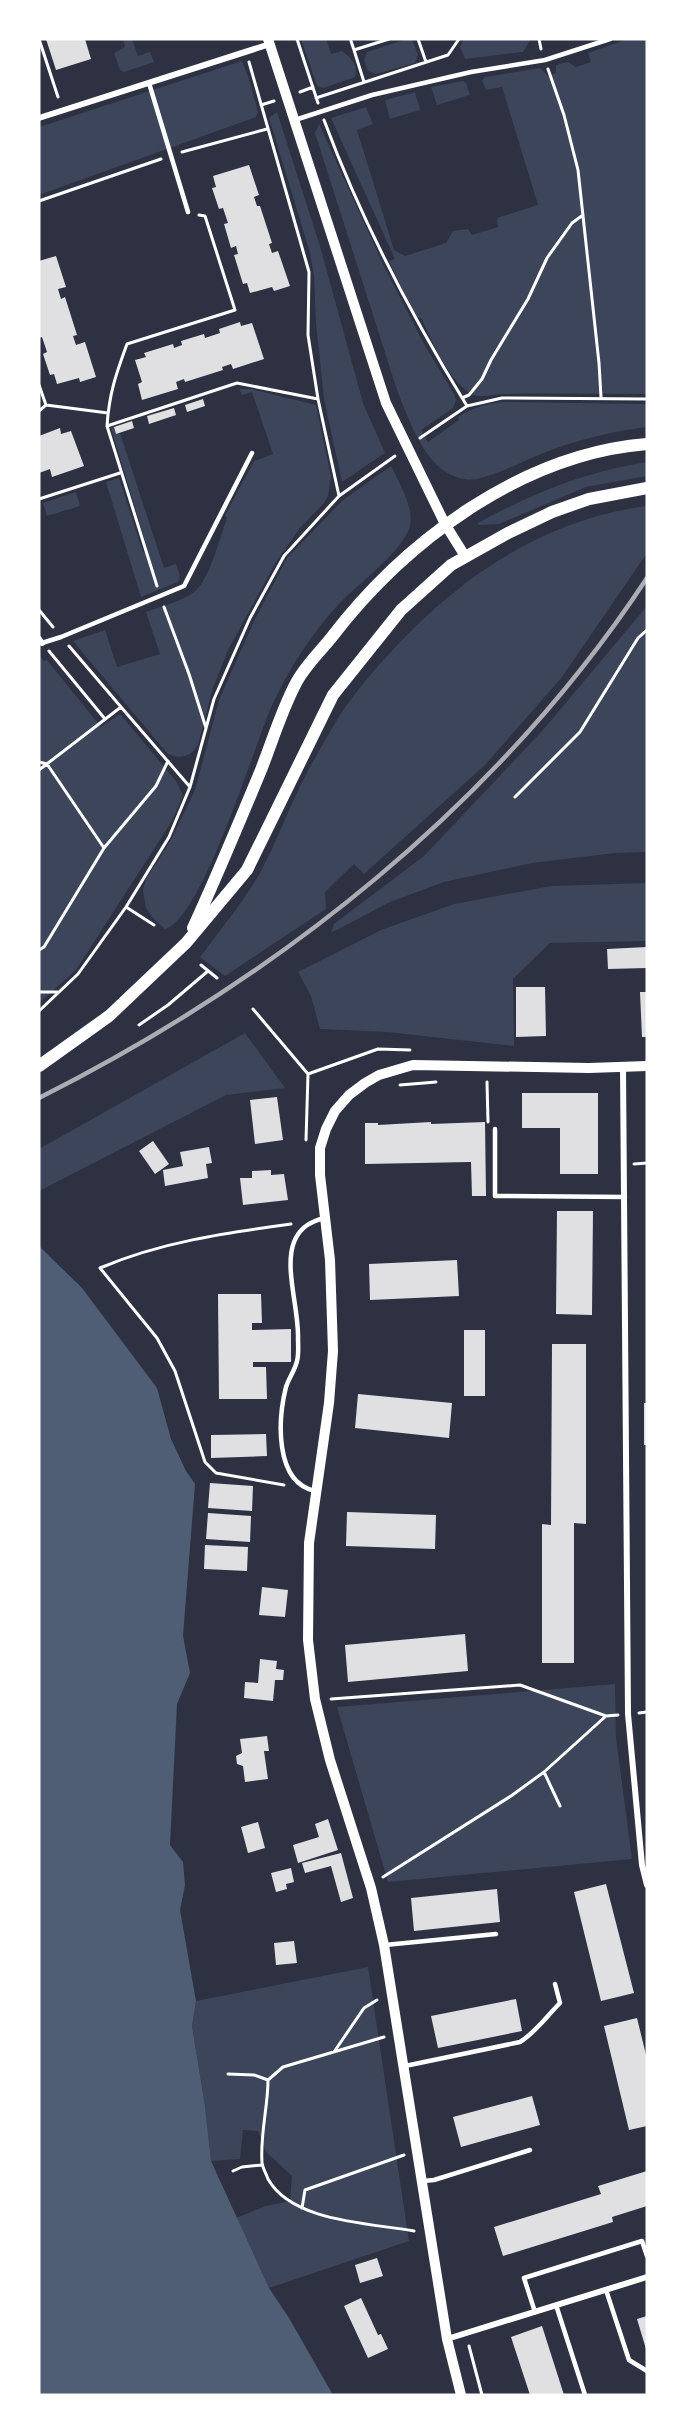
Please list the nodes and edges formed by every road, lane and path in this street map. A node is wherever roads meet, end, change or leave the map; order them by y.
1 (39, 39) edge
2 (297, 39) edge
3 (388, 39) edge
4 (418, 39) edge
5 (459, 39) edge
6 (538, 39) edge
7 (610, 39) edge
8 (269, 41) edge
9 (351, 41) dead end
10 (354, 50) junction
11 (246, 51) junction
12 (545, 60) junction
13 (426, 62) junction
14 (364, 82) junction
15 (149, 83) junction
16 (58, 97) dead end
17 (316, 98) junction
18 (320, 111) junction
19 (39, 118) edge
20 (295, 120) junction
21 (267, 129) junction
22 (171, 155) junction
23 (39, 201) edge
24 (188, 212) joint
25 (583, 214) junction
26 (39, 385) edge
27 (601, 397) junction
28 (462, 398) junction
29 (318, 399) junction
30 (647, 399) edge
31 (46, 405) junction
32 (467, 406) junction
33 (39, 411) edge
34 (108, 413) junction
35 (439, 424) dead end
36 (107, 426) junction
37 (647, 444) edge
38 (252, 453) dead end
39 (120, 472) junction
40 (365, 478) dead end
41 (647, 488) edge
42 (339, 496) junction
43 (39, 499) edge
44 (446, 524) junction
45 (465, 556) junction
46 (160, 597) junction
47 (39, 610) edge
48 (647, 630) edge
49 (61, 637) junction
50 (41, 641) edge
51 (121, 707) junction
52 (105, 719) junction
53 (206, 729) junction
54 (168, 761) junction
55 (39, 762) edge
56 (47, 764) junction
57 (39, 770) edge
58 (190, 787) junction
59 (515, 797) dead end
60 (104, 848) junction
61 (126, 906) junction
62 (154, 926) dead end
63 (186, 943) junction
64 (39, 951) edge
65 (201, 965) dead end
66 (208, 971) junction
67 (217, 978) dead end
68 (39, 992) edge
69 (59, 992) junction
70 (253, 1009) dead end
71 (39, 1011) edge
72 (139, 1024) dead end
73 (39, 1065) edge
74 (647, 1066) edge
75 (623, 1067) junction
76 (446, 1082) dead end
77 (477, 1082) dead end
78 (487, 1082) junction
79 (498, 1082) dead end
80 (393, 1088) dead end
81 (495, 1129) joint
82 (306, 1143) dead end
83 (626, 1197) junction
84 (320, 1219) junction
85 (310, 1490) junction
86 (329, 1689) dead end
87 (331, 1699) junction
88 (332, 1708) dead end
89 (628, 1714) junction
90 (606, 1716) junction
91 (544, 1772) junction
92 (560, 1806) dead end
93 (378, 1868) dead end
94 (381, 1878) junction
95 (384, 1885) dead end
96 (647, 1886) edge
97 (496, 1934) dead end
98 (384, 1946) junction
99 (555, 1984) dead end
100 (378, 1991) dead end
101 (379, 1999) junction
102 (380, 2008) dead end
103 (383, 2027) dead end
104 (385, 2037) junction
105 (387, 2047) dead end
106 (334, 2052) junction
107 (405, 2066) junction
108 (228, 2074) dead end
109 (268, 2080) junction
110 (403, 2149) dead end
111 (530, 2150) dead end
112 (262, 2164) junction
113 (233, 2170) dead end
114 (423, 2181) junction
115 (302, 2208) junction
116 (414, 2220) dead end
117 (647, 2256) edge
118 (647, 2277) edge
119 (606, 2290) junction
120 (556, 2306) junction
121 (535, 2312) junction
122 (466, 2334) junction
123 (447, 2340) junction
124 (647, 2371) edge
125 (461, 2395) edge
126 (482, 2395) edge
127 (585, 2395) edge

1 - 16 path
2 - 17 path
3 - 10 path
4 - 13 path
5 - 13 path
6 - 12 path
7 - 12 lane
8 - 11 street
8 - 20 street
9 - 10 path
10 - 14 path
11 - 15 street
11 - 21 path
12 - 18 lane
12 - 25 path
13 - 14 path
14 - 17 path
15 - 19 street
15 - 22 lane
17 - 18 path
18 - 20 lane
18 - 28 path
20 - 44 street
21 - 22 path
21 - 29 path
22 - 23 path
22 - 24 lane
24 - 34 path
25 - 27 path
25 - 28 path
26 - 31 path
27 - 30 path
27 - 32 path
28 - 32 path
29 - 36 path
29 - 42 path
31 - 33 path
31 - 34 path
32 - 35 path
34 - 36 path
36 - 39 path
37 - 44 main road
38 - 46 lane
39 - 43 path
39 - 46 path
40 - 42 path
41 - 45 main road
42 - 53 path
44 - 45 street
44 - 63 main road
45 - 63 main road
46 - 49 lane
46 - 53 path
47 - 49 path
48 - 59 path
49 - 50 lane
49 - 51 path
50 - 52 path
51 - 52 path
51 - 54 path
52 - 56 path
53 - 58 path
54 - 58 path
54 - 60 path
55 - 56 path
56 - 57 path
56 - 60 path
58 - 61 path
60 - 64 path
61 - 62 path
61 - 69 path
63 - 73 main road
65 - 66 path
66 - 67 path
66 - 72 path
68 - 69 path
69 - 71 path
70 - 82 path
74 - 75 street
75 - 83 street
75 - 84 street
76 - 80 path
77 - 78 path
78 - 79 path
78 - 81 path
81 - 83 lane
83 - 89 street
84 - 85 street
84 - 85 lane
84 - 85 path
85 - 98 street
86 - 87 path
87 - 88 path
87 - 90 path
89 - 90 path
89 - 96 street
90 - 91 path
91 - 92 path
91 - 94 path
93 - 94 path
94 - 95 path
97 - 98 lane
98 - 107 street
99 - 107 lane
100 - 101 path
101 - 102 path
101 - 106 path
103 - 104 path
104 - 105 path
104 - 106 path
106 - 109 path
107 - 114 street
108 - 109 path
109 - 112 path
110 - 115 path
111 - 114 lane
112 - 113 path
112 - 115 path
114 - 123 street
115 - 116 path
117 - 121 lane
118 - 119 street
119 - 120 street
119 - 124 lane
120 - 121 street
120 - 127 lane
121 - 122 street
122 - 123 street
122 - 126 path
123 - 125 street

